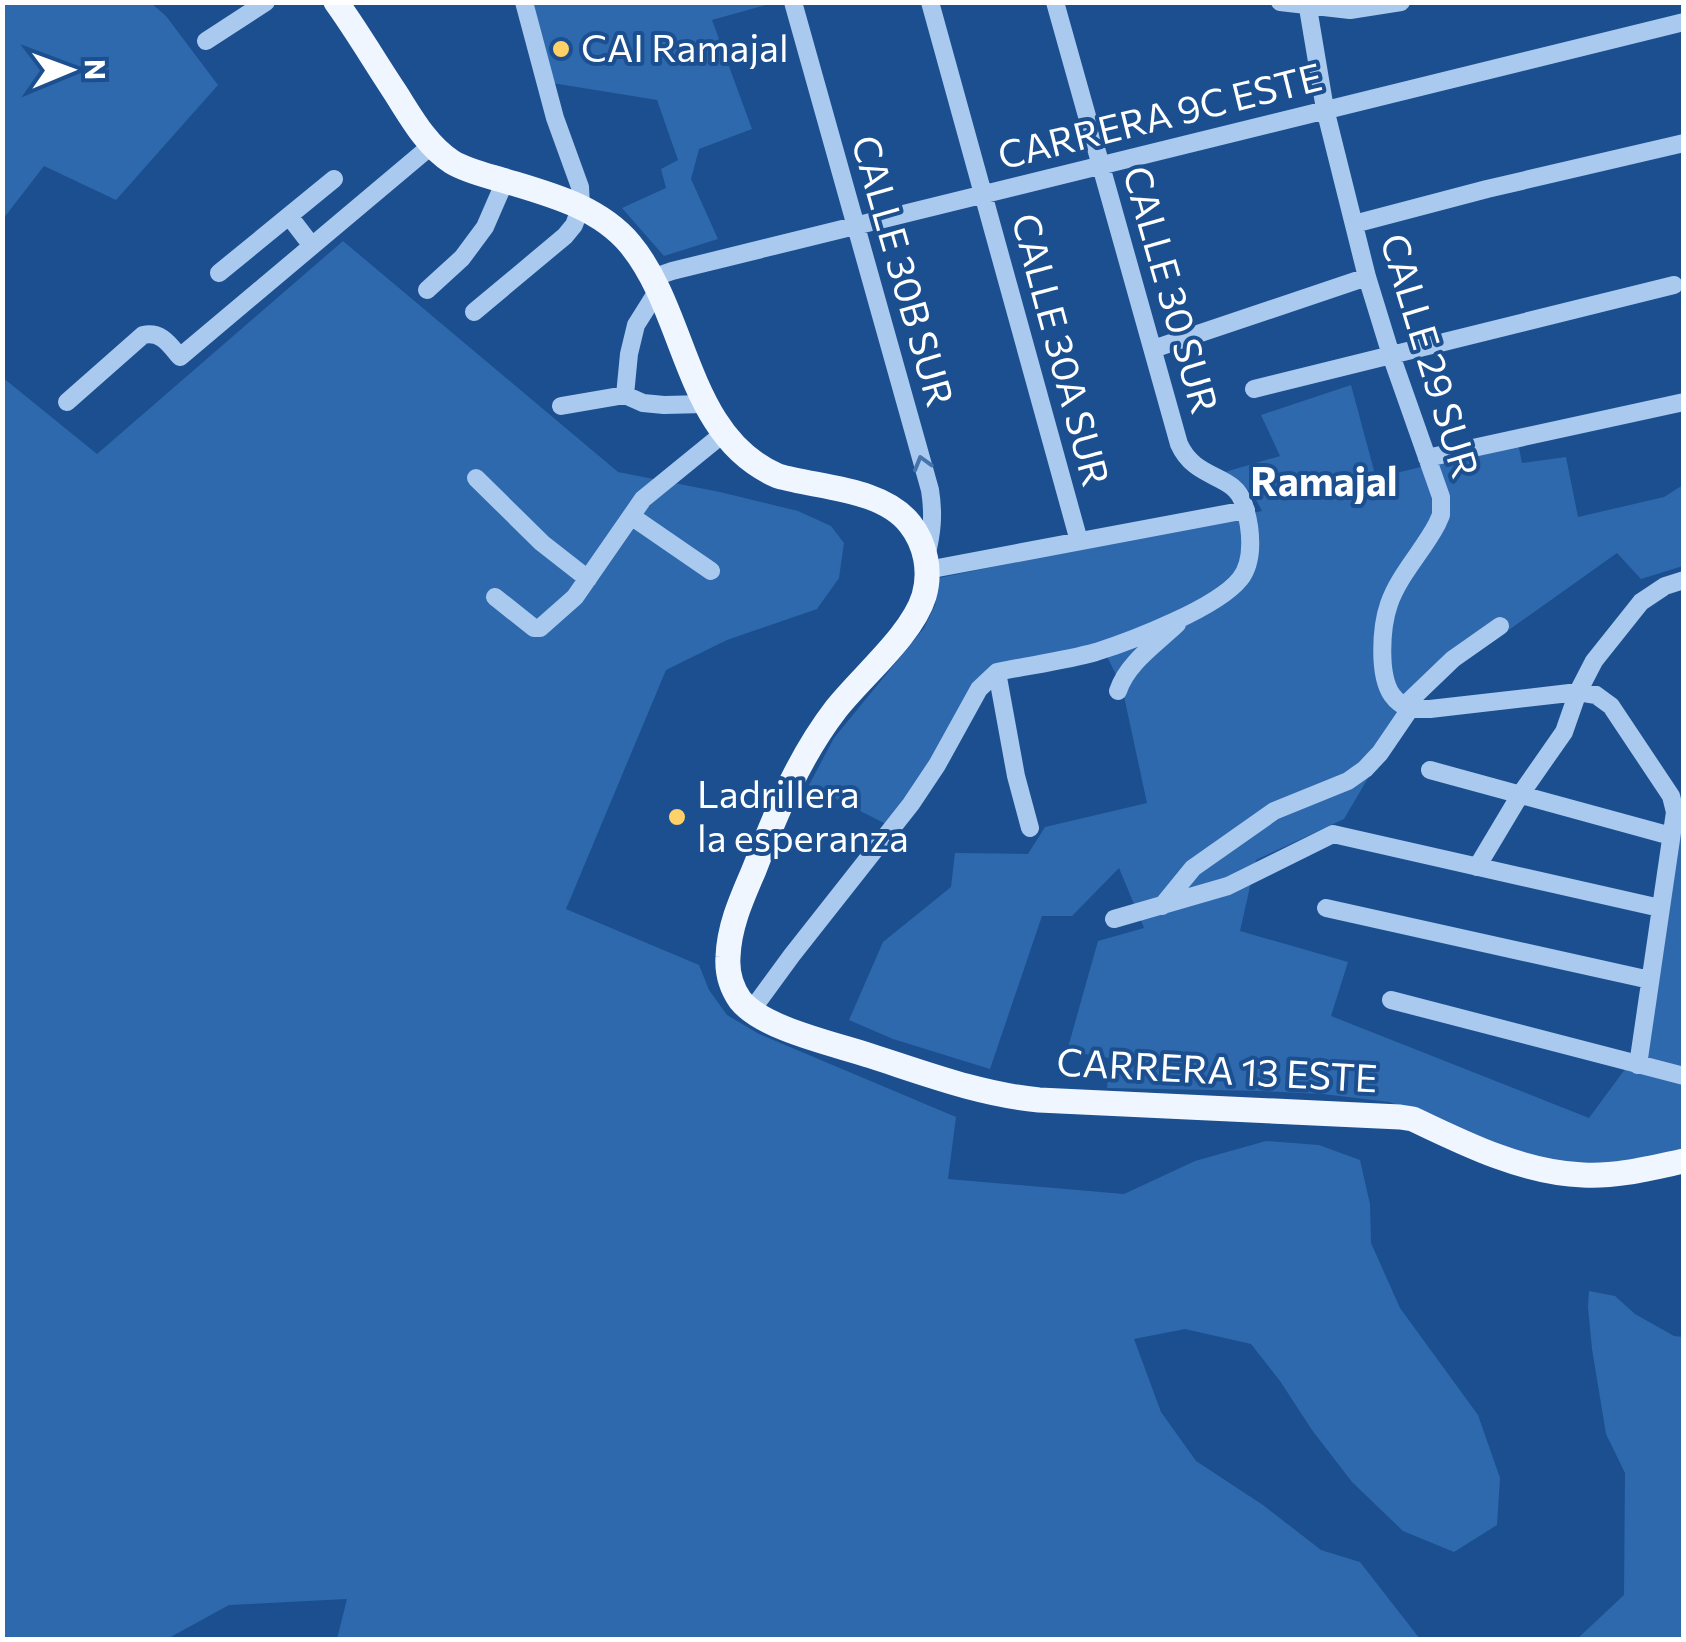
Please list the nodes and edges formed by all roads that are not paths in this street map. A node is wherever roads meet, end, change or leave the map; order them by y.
1 (266, 2) edge
2 (336, 2) edge
3 (524, 2) edge
4 (793, 2) edge
5 (930, 2) edge
6 (1055, 2) edge
7 (1280, 2) edge
8 (1401, 2) edge
9 (1307, 3) edge
10 (1684, 22) edge
11 (206, 42) dead end
12 (1325, 109) junction
13 (1684, 143) edge
14 (432, 145) junction
15 (1101, 164) junction
16 (334, 179) dead end
17 (505, 182) junction
18 (983, 194) junction
19 (581, 206) junction
20 (289, 216) junction
21 (1354, 224) junction
22 (855, 225) junction
23 (312, 246) junction
24 (218, 272) dead end
25 (1367, 277) junction
26 (655, 284) junction
27 (1674, 285) dead end
28 (428, 290) dead end
29 (474, 312) dead end
30 (1153, 350) junction
31 (1390, 356) junction
32 (1254, 388) dead end
33 (625, 395) junction
34 (67, 402) dead end
35 (1684, 402) edge
36 (706, 404) junction
37 (562, 406) dead end
38 (724, 434) junction
39 (1427, 458) junction
40 (476, 478) dead end
41 (1246, 510) junction
42 (631, 516) junction
43 (1079, 541) junction
44 (926, 564) junction
45 (711, 572) dead end
46 (588, 579) junction
47 (1684, 580) edge
48 (495, 598) dead end
49 (1185, 617) junction
50 (1500, 626) dead end
51 (998, 672) junction
52 (1118, 691) dead end
53 (1578, 692) junction
54 (1407, 708) junction
55 (1430, 770) dead end
56 (1520, 795) junction
57 (1030, 828) dead end
58 (1671, 836) junction
59 (1478, 867) junction
60 (1162, 906) junction
61 (1326, 908) dead end
62 (1660, 908) junction
63 (1114, 919) dead end
64 (1650, 980) junction
65 (1390, 1000) dead end
66 (751, 1011) junction
67 (1638, 1066) junction
68 (1684, 1076) edge
69 (1684, 1161) edge

1 - 11 street
2 - 14 main road
3 - 19 street
4 - 22 street, CALLE 30B SUR
5 - 18 street, CALLE 30A SUR
6 - 15 street, CALLE 30 SUR
7 - 9 street
8 - 9 street
9 - 12 street, CALLE 29 SUR
10 - 12 street, CARRERA 9C ESTE
12 - 15 street, CARRERA 9C ESTE
12 - 21 street, CALLE 29 SUR
13 - 21 street
14 - 17 main road
14 - 23 street
15 - 18 street, CARRERA 9C ESTE
15 - 30 street, CALLE 30 SUR
16 - 20 street
17 - 19 main road
17 - 28 street
18 - 22 street, CARRERA 9C ESTE
18 - 43 street, CALLE 30A SUR
19 - 26 main road
19 - 29 street
20 - 23 street
20 - 24 street
21 - 25 street, CALLE 29 SUR
22 - 26 street, CARRERA 9C ESTE
44 -> 22 street, CALLE 30B SUR
23 - 34 street
25 - 30 street
25 - 31 street, CALLE 29 SUR
26 - 33 street
26 - 36 main road
27 - 31 street
30 - 41 street, CALLE 30 SUR
31 - 32 street
31 - 39 street, CALLE 29 SUR
33 - 36 street
33 - 37 street
35 - 39 street
36 - 38 main road
38 - 42 street
38 - 44 main road
39 - 54 street, CALLE 29 SUR
40 - 46 street
41 - 43 street
41 - 49 street
42 - 45 street
42 - 46 street
43 - 44 street
44 - 66 main road
46 - 48 street
47 - 53 street
49 - 51 street
49 - 52 street
50 - 54 street
51 - 57 street
51 - 66 street
53 - 54 street
53 - 56 street
53 - 58 street
54 - 60 street
55 - 56 street
56 - 58 street
56 - 59 street
58 - 62 street
59 - 60 street
59 - 62 street
60 - 63 street
61 - 64 street
62 - 64 street
64 - 67 street
65 - 67 street
66 - 69 main road, CARRERA 13 ESTE
67 - 68 street

